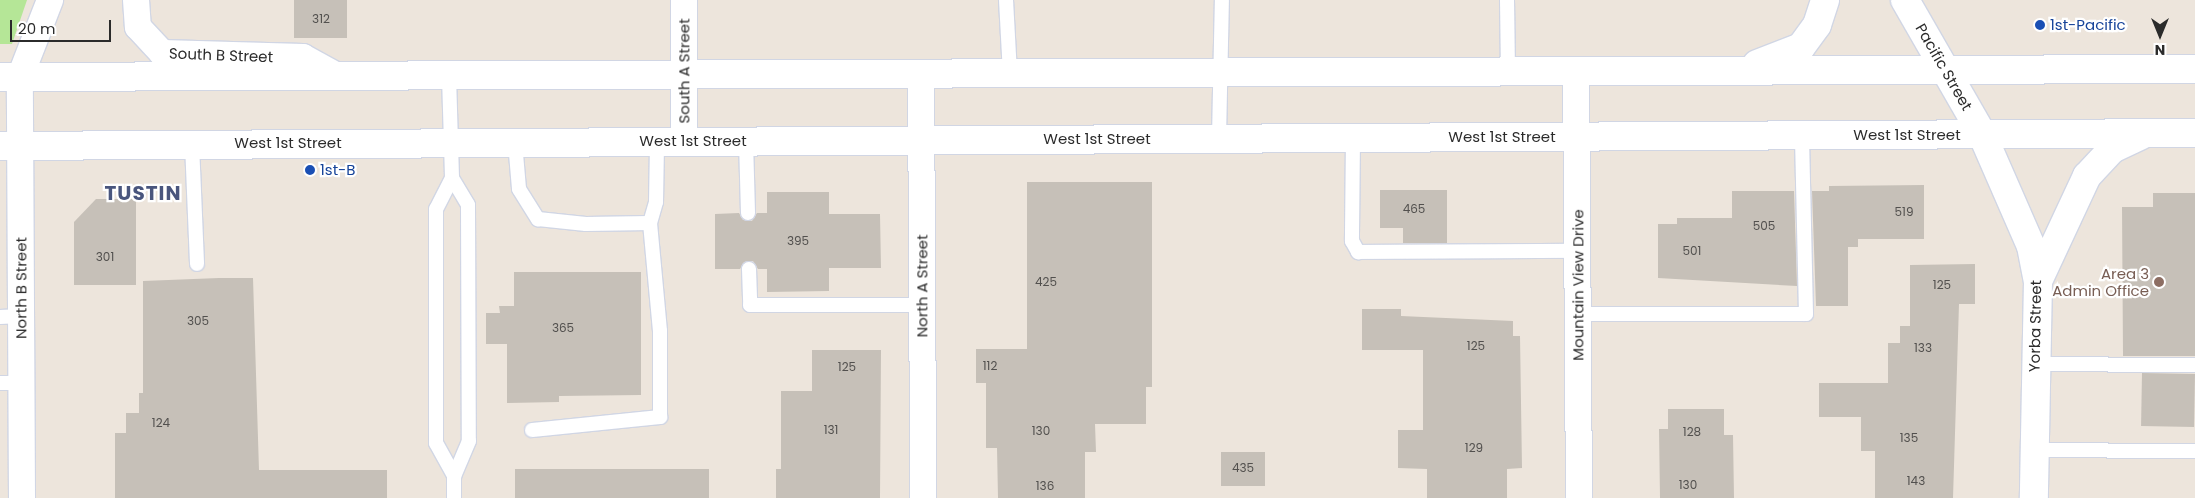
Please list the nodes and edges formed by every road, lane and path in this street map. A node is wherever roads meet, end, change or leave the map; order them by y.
1 (50, 0) edge
2 (136, 0) edge
3 (684, 0) edge
4 (1006, 0) edge
5 (1222, 0) edge
6 (1507, 0) edge
7 (1825, 0) edge
8 (1905, 0) edge
9 (2195, 69) edge
10 (1944, 70) junction
11 (1508, 71) junction
12 (1576, 71) junction
13 (1737, 71) junction
14 (1222, 72) junction
15 (921, 74) junction
16 (1010, 74) junction
17 (684, 75) junction
18 (337, 76) junction
19 (449, 76) junction
20 (10, 77) edge
21 (2145, 133) junction
22 (2195, 133) edge
23 (1982, 134) junction
24 (1802, 136) junction
25 (1577, 137) junction
26 (1219, 138) junction
27 (1353, 138) junction
28 (921, 140) junction
29 (684, 141) junction
30 (746, 141) junction
31 (515, 142) junction
32 (657, 142) junction
33 (452, 143) junction
34 (192, 144) junction
35 (10, 145) edge
36 (452, 178) junction
37 (748, 213) dead end
38 (650, 223) junction
39 (1578, 251) junction
40 (197, 264) dead end
41 (750, 269) dead end
42 (2038, 281) junction
43 (922, 305) junction
44 (1578, 314) junction
45 (11, 316) edge
46 (2035, 364) junction
47 (2195, 365) edge
48 (11, 383) edge
49 (532, 430) dead end
50 (2034, 450) junction
51 (2195, 451) edge
52 (454, 476) junction
53 (22, 498) edge
54 (454, 498) edge
55 (923, 498) edge
56 (1579, 498) edge
57 (2034, 498) edge

1 - 20 street
2 - 18 street, South B Street
3 - 17 street, South A Street
4 - 16 lane
5 - 14 lane
6 - 11 lane
7 - 13 main road
8 - 10 main road, Pacific Street
9 - 10 main road
10 - 13 main road
10 - 23 main road, Pacific Street
11 - 12 main road
11 - 14 main road
12 - 13 main road
12 - 25 street, Mountain View Drive
14 - 16 main road
14 - 26 lane
15 - 16 main road
15 - 17 main road
15 - 28 street, North A Street
17 - 19 main road
17 - 29 street, South A Street
18 - 19 main road
18 - 20 main road
19 - 33 lane
20 - 35 street, North B Street
21 - 22 main road, West 1st Street
21 - 23 main road, West 1st Street
21 - 42 main road
23 - 24 main road, West 1st Street
23 - 42 main road, Yorba Street
24 - 25 main road, West 1st Street
24 - 44 lane
25 - 27 main road, West 1st Street
25 - 39 street, Mountain View Drive
26 - 27 main road, West 1st Street
26 - 28 main road, West 1st Street
27 - 39 lane
28 - 30 main road, West 1st Street
28 - 43 street, North A Street
29 - 30 main road, West 1st Street
29 - 32 main road, West 1st Street
30 - 37 lane
31 - 32 main road, West 1st Street
31 - 33 main road, West 1st Street
31 - 38 lane
32 - 38 lane
33 - 34 main road, West 1st Street
33 - 36 lane
34 - 35 main road, West 1st Street
34 - 40 lane
35 - 45 street, North B Street
36 - 52 lane
36 - 52 lane
38 - 49 lane
39 - 44 street, Mountain View Drive
41 - 43 lane
42 - 46 main road, Yorba Street
43 - 55 street, North A Street
44 - 56 street, Mountain View Drive
45 - 48 street, North B Street
46 - 47 lane
46 - 50 main road, Yorba Street
48 - 53 street, North B Street
50 - 51 lane
50 - 57 main road, Yorba Street
52 - 54 lane

